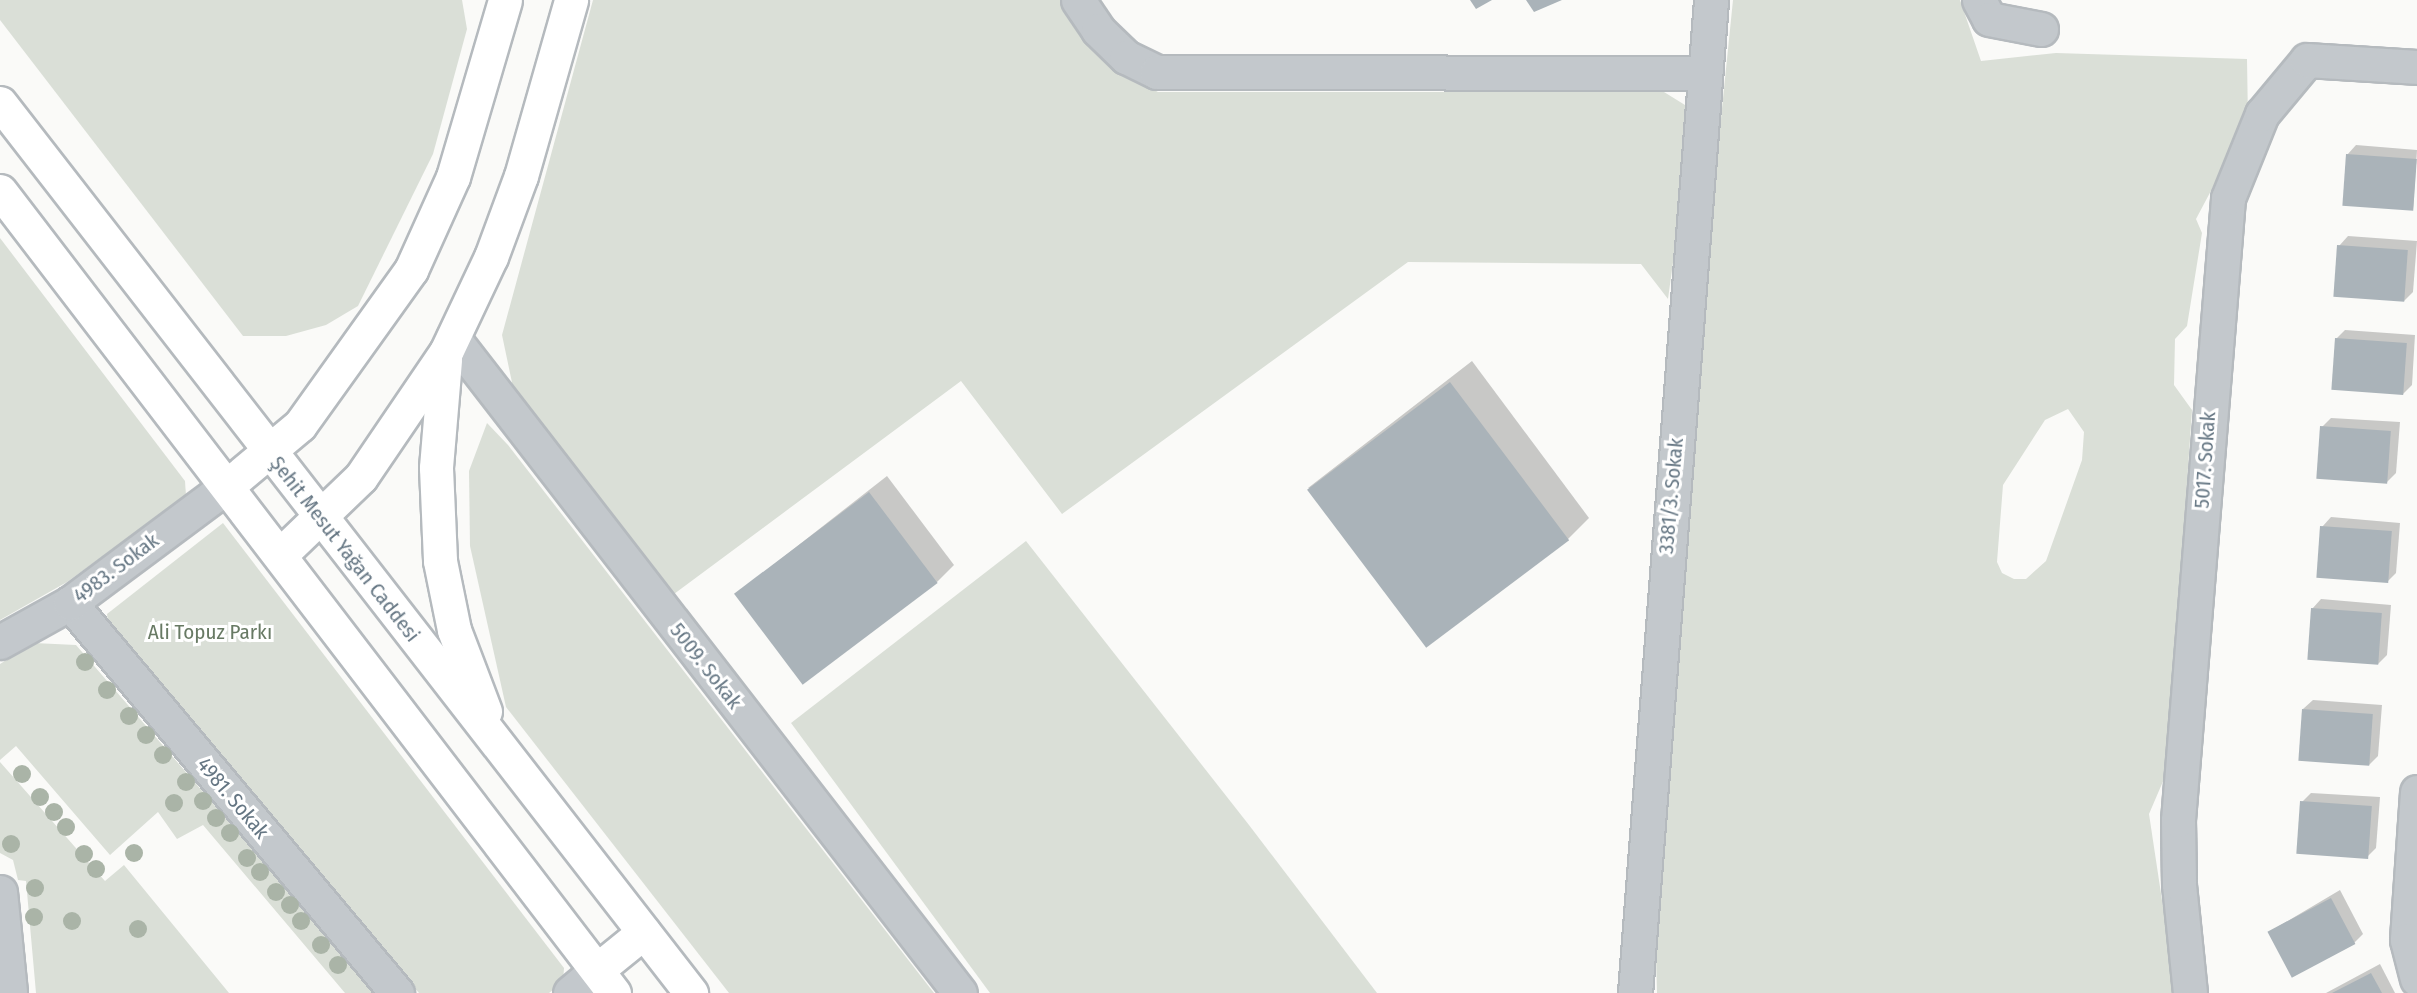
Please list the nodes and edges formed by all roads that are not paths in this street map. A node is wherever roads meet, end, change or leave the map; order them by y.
1 (505, 0) edge
2 (571, 0) edge
3 (1078, 0) edge
4 (1711, 0) edge
5 (1979, 0) edge
6 (2041, 29) dead end
7 (2417, 67) edge
8 (1704, 73) junction
9 (0, 103) edge
10 (0, 191) edge
11 (449, 345) junction
12 (270, 452) junction
13 (227, 486) junction
14 (322, 520) junction
15 (280, 555) junction
16 (70, 603) junction
17 (0, 642) edge
18 (499, 746) junction
19 (2417, 792) edge
20 (0, 892) edge
21 (644, 933) junction
22 (2417, 979) edge
23 (606, 982) edge
24 (10, 993) edge
25 (397, 993) edge
26 (570, 993) edge
27 (691, 993) edge
28 (960, 993) edge
29 (1635, 993) edge
30 (2190, 993) edge

1 - 12 main road
2 - 11 main road
3 - 8 street
4 - 8 street, 3381/3. Sokak
5 - 6 street
7 - 30 street, 5017. Sokak
8 - 29 street, 3381/3. Sokak
9 - 12 main road, Şehit Mesut Yağan Caddesi
10 - 13 main road
11 - 14 main road
11 - 18 main road
11 - 28 street, 5009. Sokak
12 - 13 main road
12 - 14 main road, Şehit Mesut Yağan Caddesi
13 - 15 main road
13 - 16 street, 4983. Sokak
14 - 15 main road
14 - 18 main road, Şehit Mesut Yağan Caddesi
15 - 23 main road
16 - 17 street, 4983. Sokak
16 - 25 street, 4981. Sokak
18 - 21 main road, Şehit Mesut Yağan Caddesi
19 - 22 street
20 - 24 street
21 - 23 main road
21 - 27 main road, Şehit Mesut Yağan Caddesi
23 - 26 street

